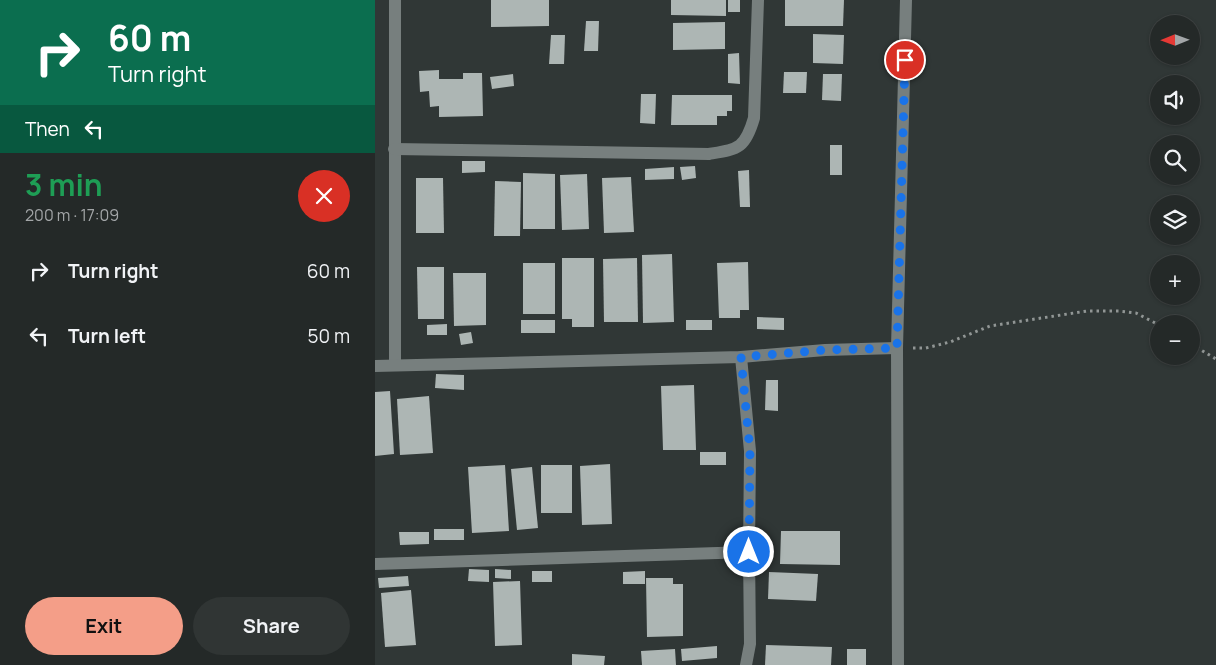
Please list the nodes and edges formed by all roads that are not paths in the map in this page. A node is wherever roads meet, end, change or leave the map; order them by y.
1 (395, 0) edge
2 (758, 0) edge
3 (906, 0) edge
4 (394, 149) junction
5 (897, 348) junction
6 (741, 357) junction
7 (395, 364) junction
8 (375, 366) edge
9 (749, 552) junction
10 (375, 564) edge
11 (746, 665) edge
12 (898, 665) edge

1 - 4 street
2 - 4 street
3 - 5 street
4 - 7 street
5 - 6 street
5 - 12 street
6 - 7 street
6 - 9 street
7 - 8 street
9 - 10 street
9 - 11 street

